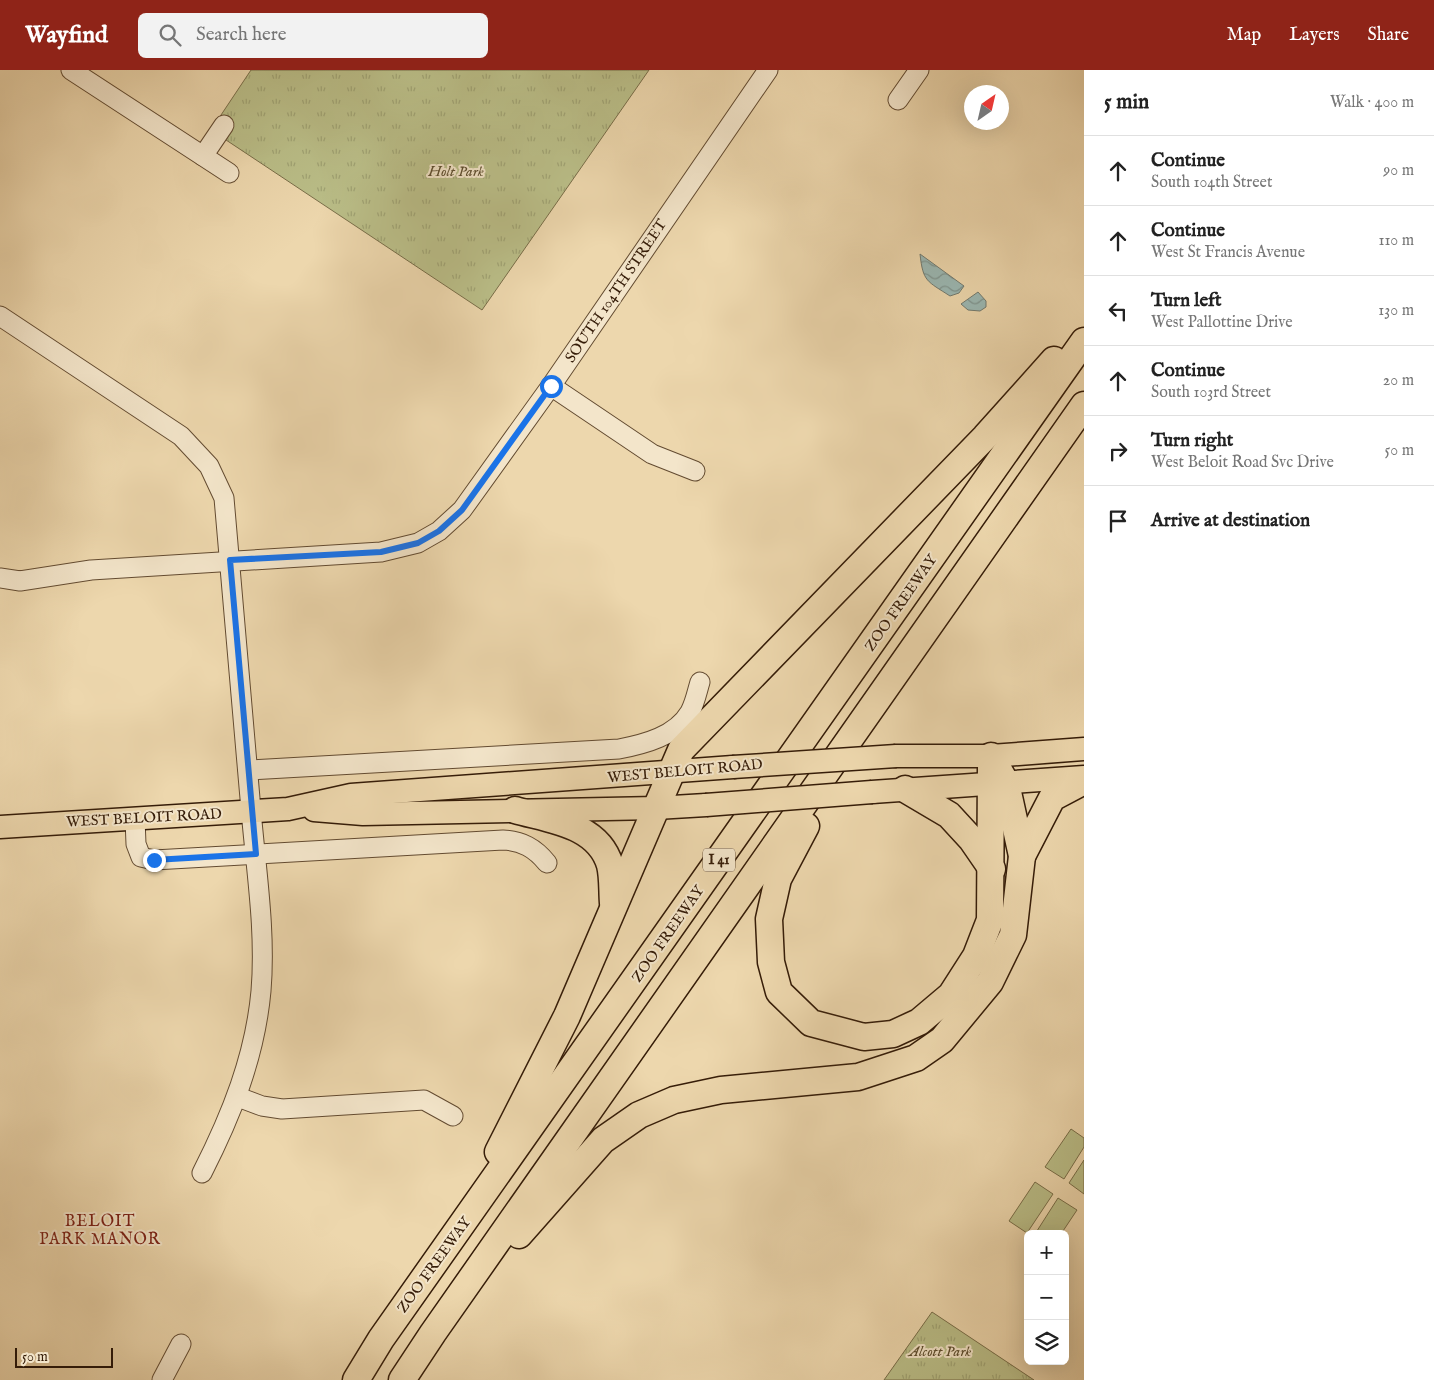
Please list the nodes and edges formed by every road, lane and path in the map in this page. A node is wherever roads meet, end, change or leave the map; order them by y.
1 (71, 70) edge
2 (768, 70) edge
3 (919, 70) edge
4 (898, 100) dead end
5 (224, 125) dead end
6 (203, 156) junction
7 (229, 173) dead end
8 (0, 316) edge
9 (1084, 326) edge
10 (1084, 341) edge
11 (551, 386) junction
12 (1084, 405) edge
13 (695, 471) dead end
14 (230, 560) junction
15 (0, 578) edge
16 (700, 682) dead end
17 (852, 736) junction
18 (1084, 749) edge
19 (991, 756) junction
20 (248, 770) junction
21 (671, 772) junction
22 (1084, 777) edge
23 (1084, 781) edge
24 (998, 783) junction
25 (905, 789) junction
26 (656, 808) junction
27 (288, 809) junction
28 (515, 810) junction
29 (251, 812) junction
30 (136, 819) junction
31 (0, 827) edge
32 (256, 854) junction
33 (1022, 856) junction
34 (547, 863) dead end
35 (992, 869) junction
36 (613, 911) junction
37 (238, 1097) junction
38 (453, 1116) dead end
39 (202, 1173) dead end
40 (456, 1235) junction
41 (432, 1333) junction
42 (181, 1344) dead end
43 (162, 1380) edge
44 (356, 1380) edge
45 (402, 1380) edge

1 - 6 street
2 - 11 street, SOUTH 104TH STREET
3 - 4 street
5 - 6 street
6 - 7 street
8 - 14 street
9 - 21 highway
10 - 40 highway, ZOO FREEWAY / I 41
11 - 13 street
11 - 14 street, SOUTH 104TH STREET
12 - 17 highway, I 41
14 - 15 street, SOUTH 104TH STREET
14 - 20 street
16 - 20 street
17 - 35 highway
17 - 41 highway, I 41
18 - 19 main road, WEST BELOIT ROAD
19 - 21 main road, WEST BELOIT ROAD, bridge
19 - 24 highway
20 - 29 street
21 - 26 highway
21 - 27 main road, WEST BELOIT ROAD
22 - 24 main road, WEST BELOIT ROAD
23 - 33 highway
24 - 25 main road, WEST BELOIT ROAD
24 - 33 highway
24 - 35 highway
25 - 26 main road, WEST BELOIT ROAD, bridge
25 - 35 highway
26 - 28 main road, WEST BELOIT ROAD
26 - 36 highway
27 - 28 main road, WEST BELOIT ROAD
27 - 29 main road, WEST BELOIT ROAD
28 - 36 highway
29 - 30 main road, WEST BELOIT ROAD
29 - 32 street
30 - 31 main road, WEST BELOIT ROAD
30 - 32 street
32 - 34 street
32 - 37 street
33 - 41 highway
36 - 40 highway
37 - 38 street
37 - 39 street
40 - 44 highway, ZOO FREEWAY / I 41
41 - 45 highway, I 41
42 - 43 street

